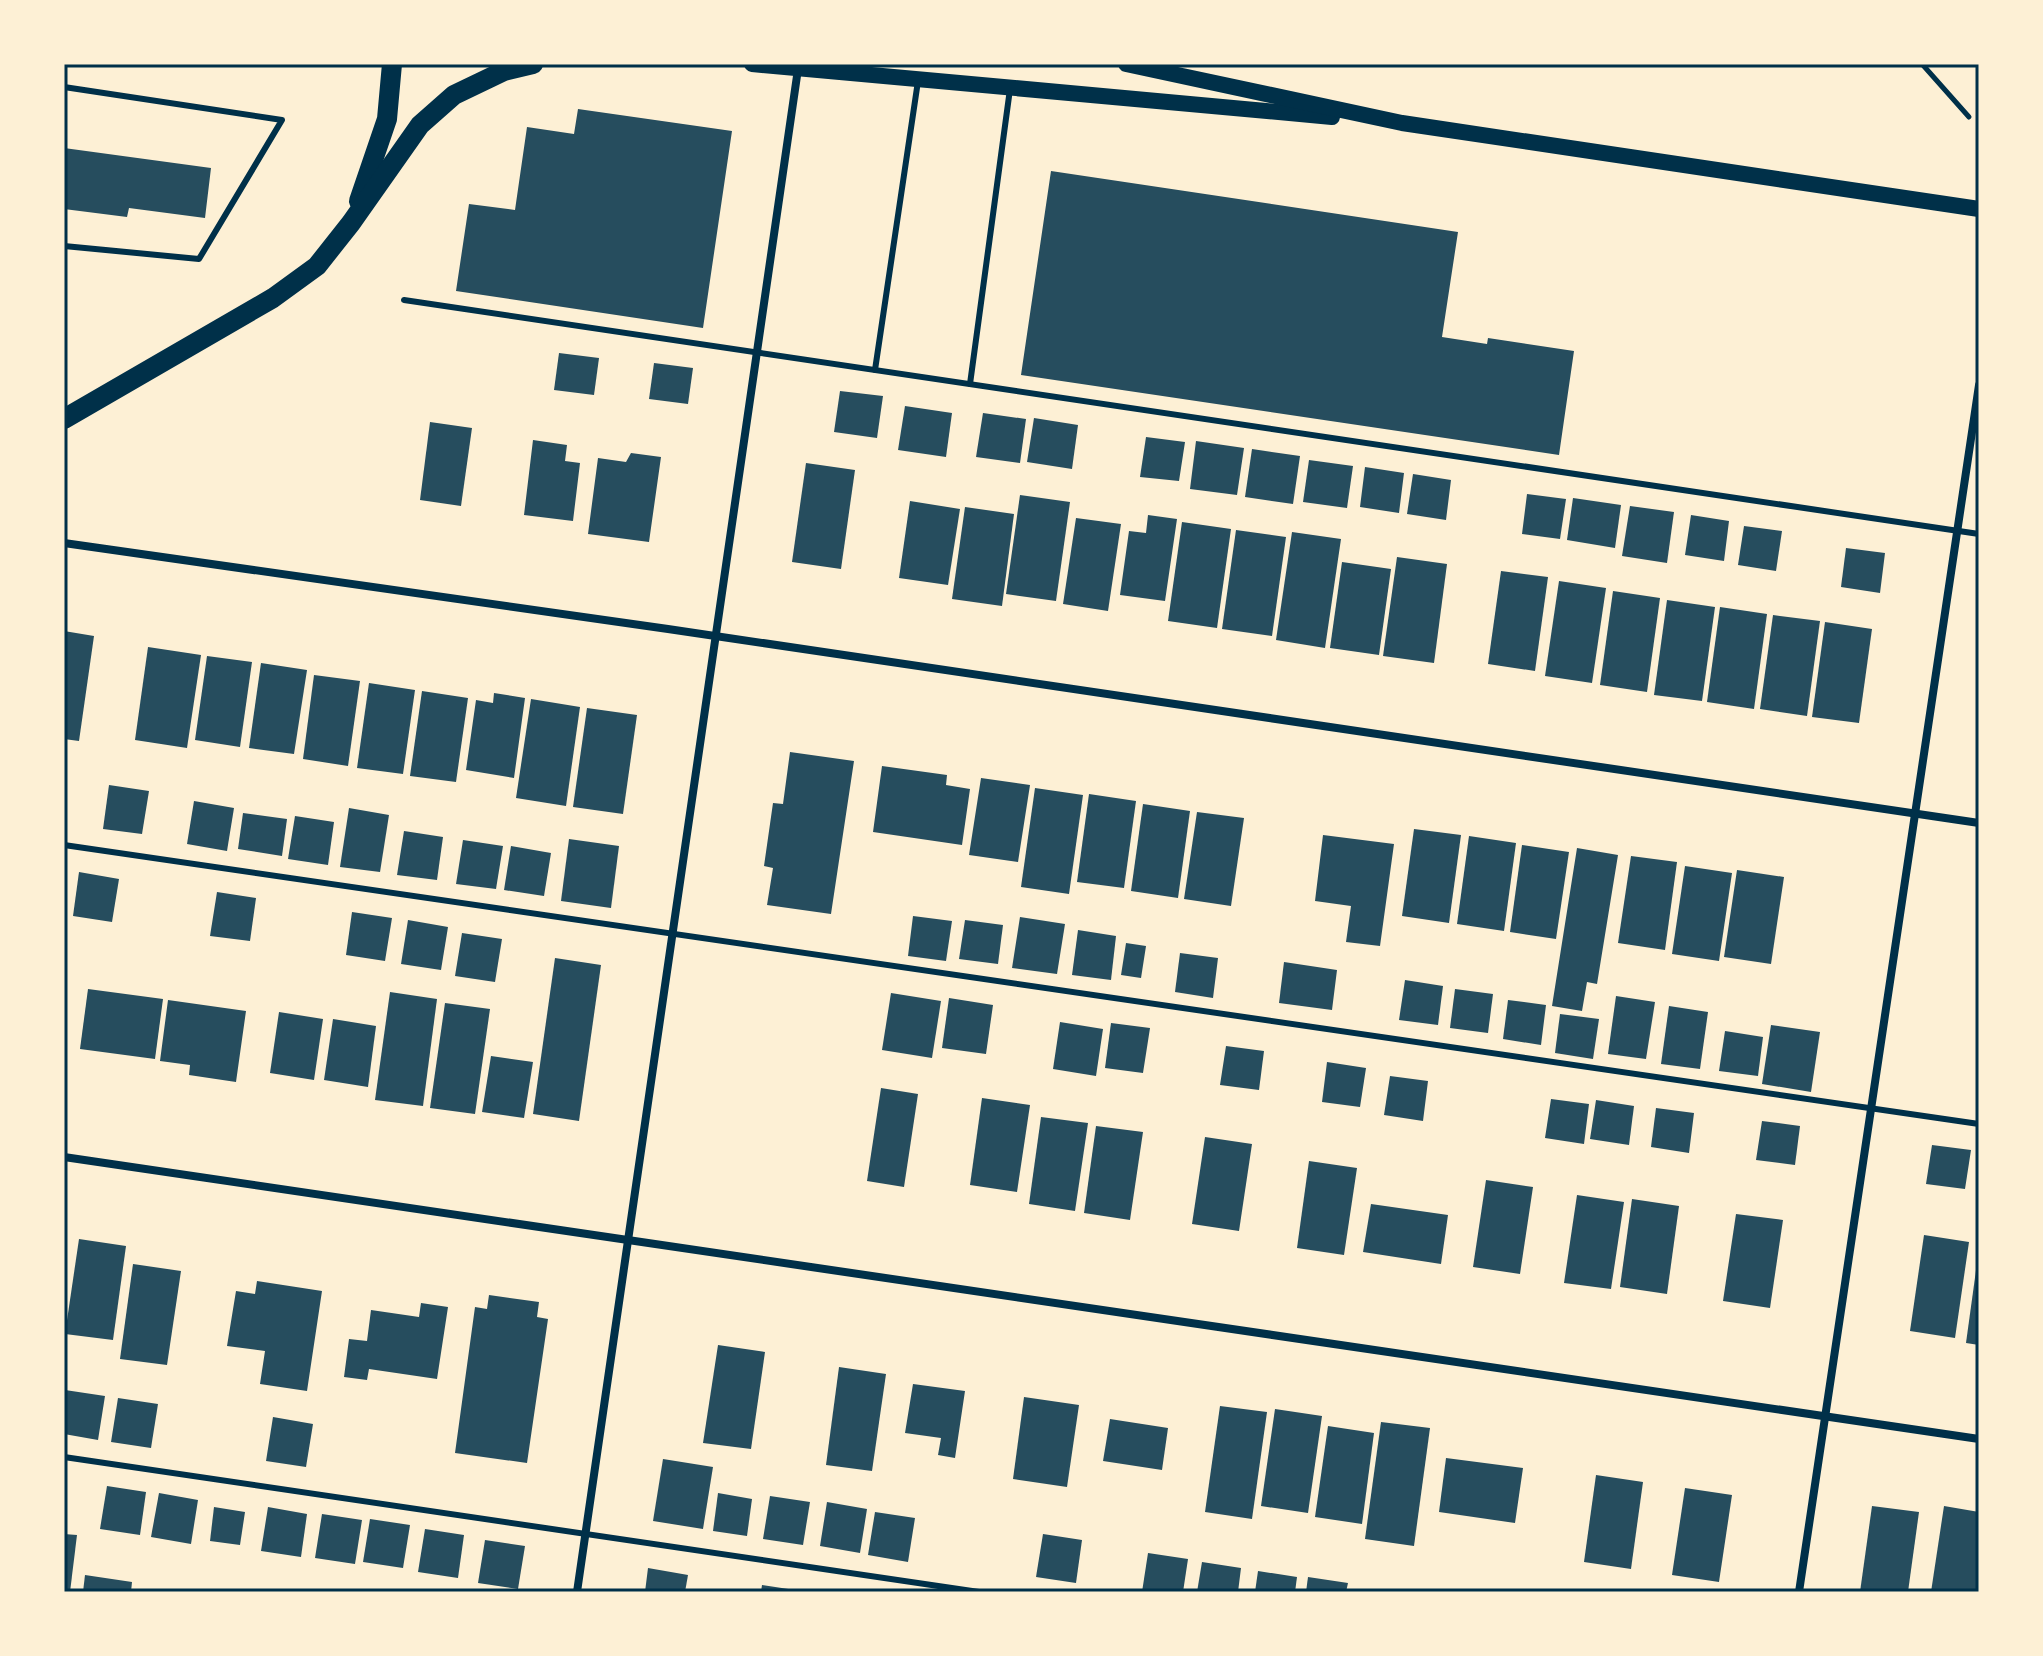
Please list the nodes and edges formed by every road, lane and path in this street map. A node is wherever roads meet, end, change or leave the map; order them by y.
1 (392, 64) edge
2 (533, 64) edge
3 (752, 64) edge
4 (1126, 64) edge
5 (1922, 64) edge
6 (798, 67) edge
7 (918, 81) junction
8 (64, 87) edge
9 (1010, 89) junction
10 (1969, 117) dead end
11 (1402, 123) junction
12 (1979, 209) edge
13 (351, 223) junction
14 (64, 246) edge
15 (404, 300) dead end
16 (757, 353) junction
17 (875, 370) junction
18 (970, 384) junction
19 (1979, 385) edge
20 (64, 419) edge
21 (1958, 531) junction
22 (1979, 534) edge
23 (64, 543) edge
24 (716, 636) junction
25 (1915, 814) junction
26 (1979, 823) edge
27 (64, 845) edge
28 (672, 933) junction
29 (1871, 1108) junction
30 (1979, 1124) edge
31 (64, 1157) edge
32 (628, 1240) junction
33 (1826, 1416) junction
34 (1979, 1439) edge
35 (64, 1457) edge
36 (585, 1534) junction
37 (577, 1592) edge
38 (979, 1592) edge
39 (1799, 1592) edge

1 - 13 main road
2 - 13 main road
3 - 6 main road
4 - 11 main road
5 - 10 path
6 - 7 main road
6 - 16 street
7 - 9 main road
7 - 17 lane
8 - 14 lane
9 - 11 main road
9 - 18 lane
11 - 12 main road
13 - 20 main road
15 - 16 lane
16 - 17 lane
16 - 24 street
17 - 18 lane
18 - 21 lane
19 - 21 street
21 - 22 lane
21 - 25 street
23 - 24 street
24 - 25 street
24 - 28 street
25 - 26 street
25 - 29 street
27 - 28 lane
28 - 29 lane
28 - 32 street
29 - 30 lane
29 - 33 street
31 - 32 street
32 - 33 street
32 - 36 street
33 - 34 street
33 - 39 street
35 - 36 lane
36 - 37 street
36 - 38 lane

